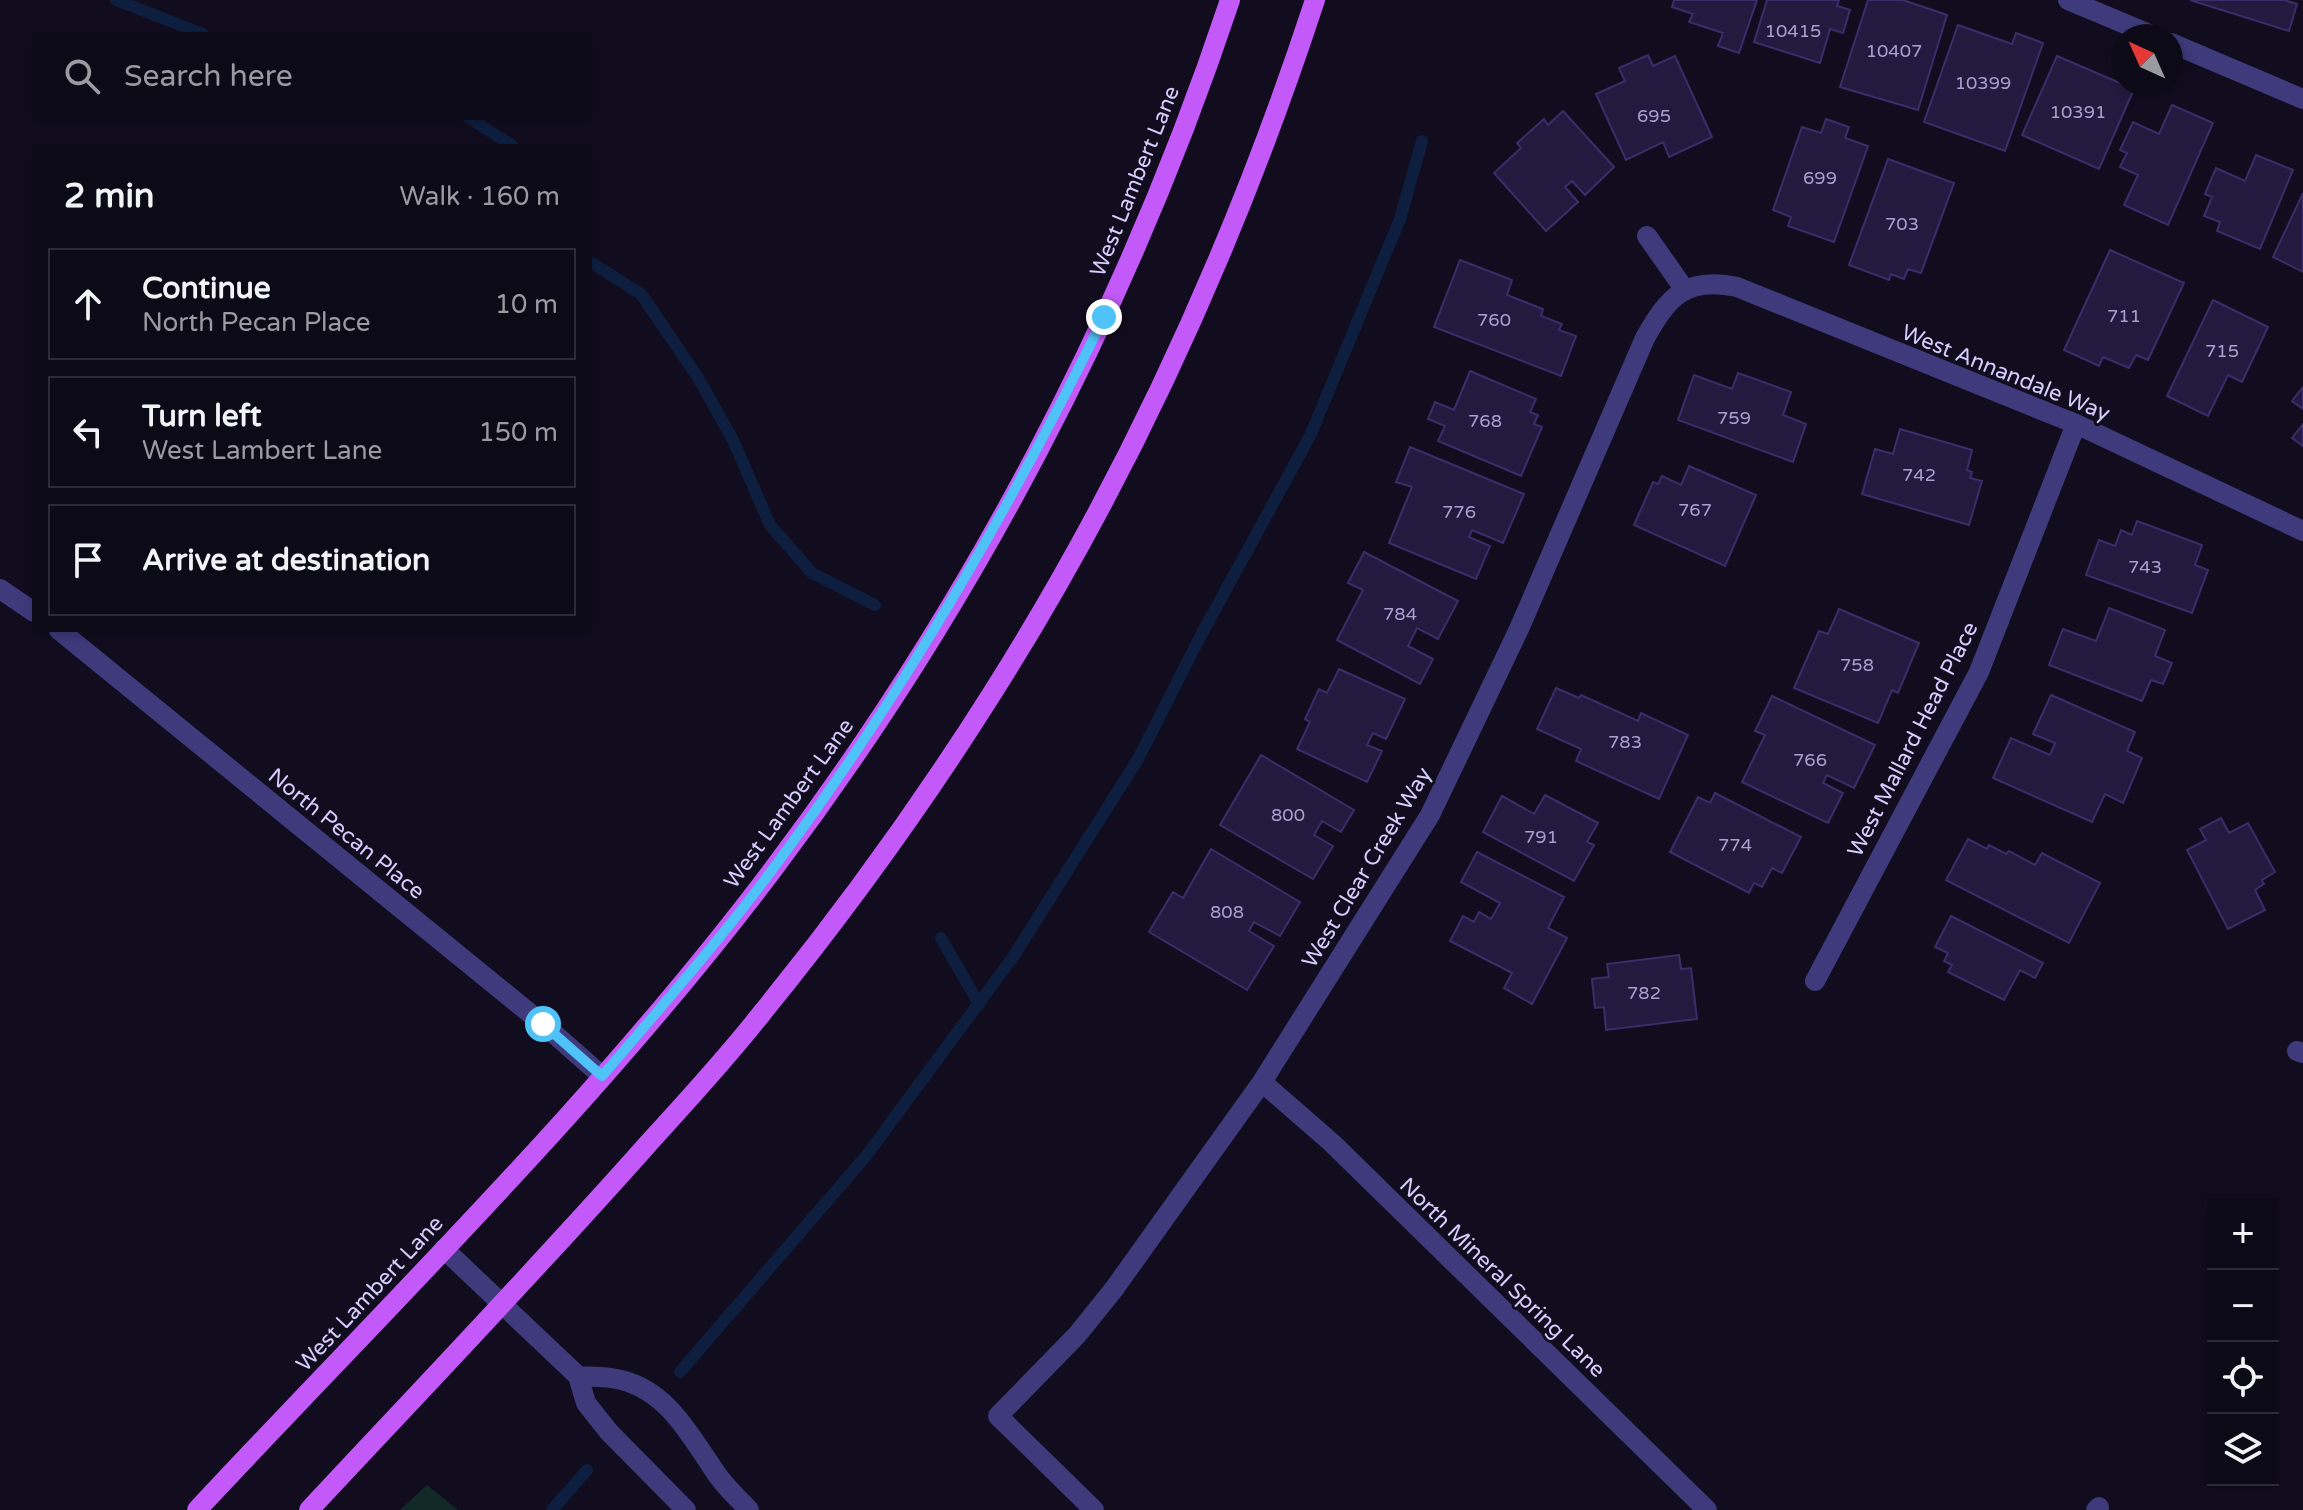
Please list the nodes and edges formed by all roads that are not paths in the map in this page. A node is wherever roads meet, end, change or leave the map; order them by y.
1 (1230, 0) edge
2 (1315, 0) edge
3 (2068, 0) edge
4 (2125, 24) edge
5 (2183, 48) edge
6 (2303, 99) edge
7 (1647, 236) dead end
8 (1685, 290) junction
9 (2076, 424) junction
10 (2303, 531) edge
11 (0, 589) edge
12 (32, 611) edge
13 (61, 632) edge
14 (1815, 981) dead end
15 (602, 1076) junction
16 (1262, 1082) junction
17 (444, 1249) junction
18 (502, 1304) junction
19 (578, 1376) junction
20 (197, 1510) edge
21 (309, 1510) edge
22 (686, 1510) edge
23 (749, 1510) edge
24 (1094, 1510) edge
25 (1707, 1510) edge

1 - 15 main road, West Lambert Lane
2 - 18 main road
3 - 4 street
5 - 6 street
7 - 8 street
8 - 9 street, West Annandale Way
8 - 16 street, West Clear Creek Way
9 - 10 street, West Annandale Way
9 - 14 street, West Mallard Head Place
11 - 12 street
13 - 15 street, North Pecan Place
15 - 17 main road, West Lambert Lane
16 - 24 street, West Clear Creek Way
16 - 25 street, North Mineral Spring Lane
17 - 18 street
17 - 20 main road, West Lambert Lane
18 - 19 street
18 - 21 main road
19 - 22 street
19 - 23 street

